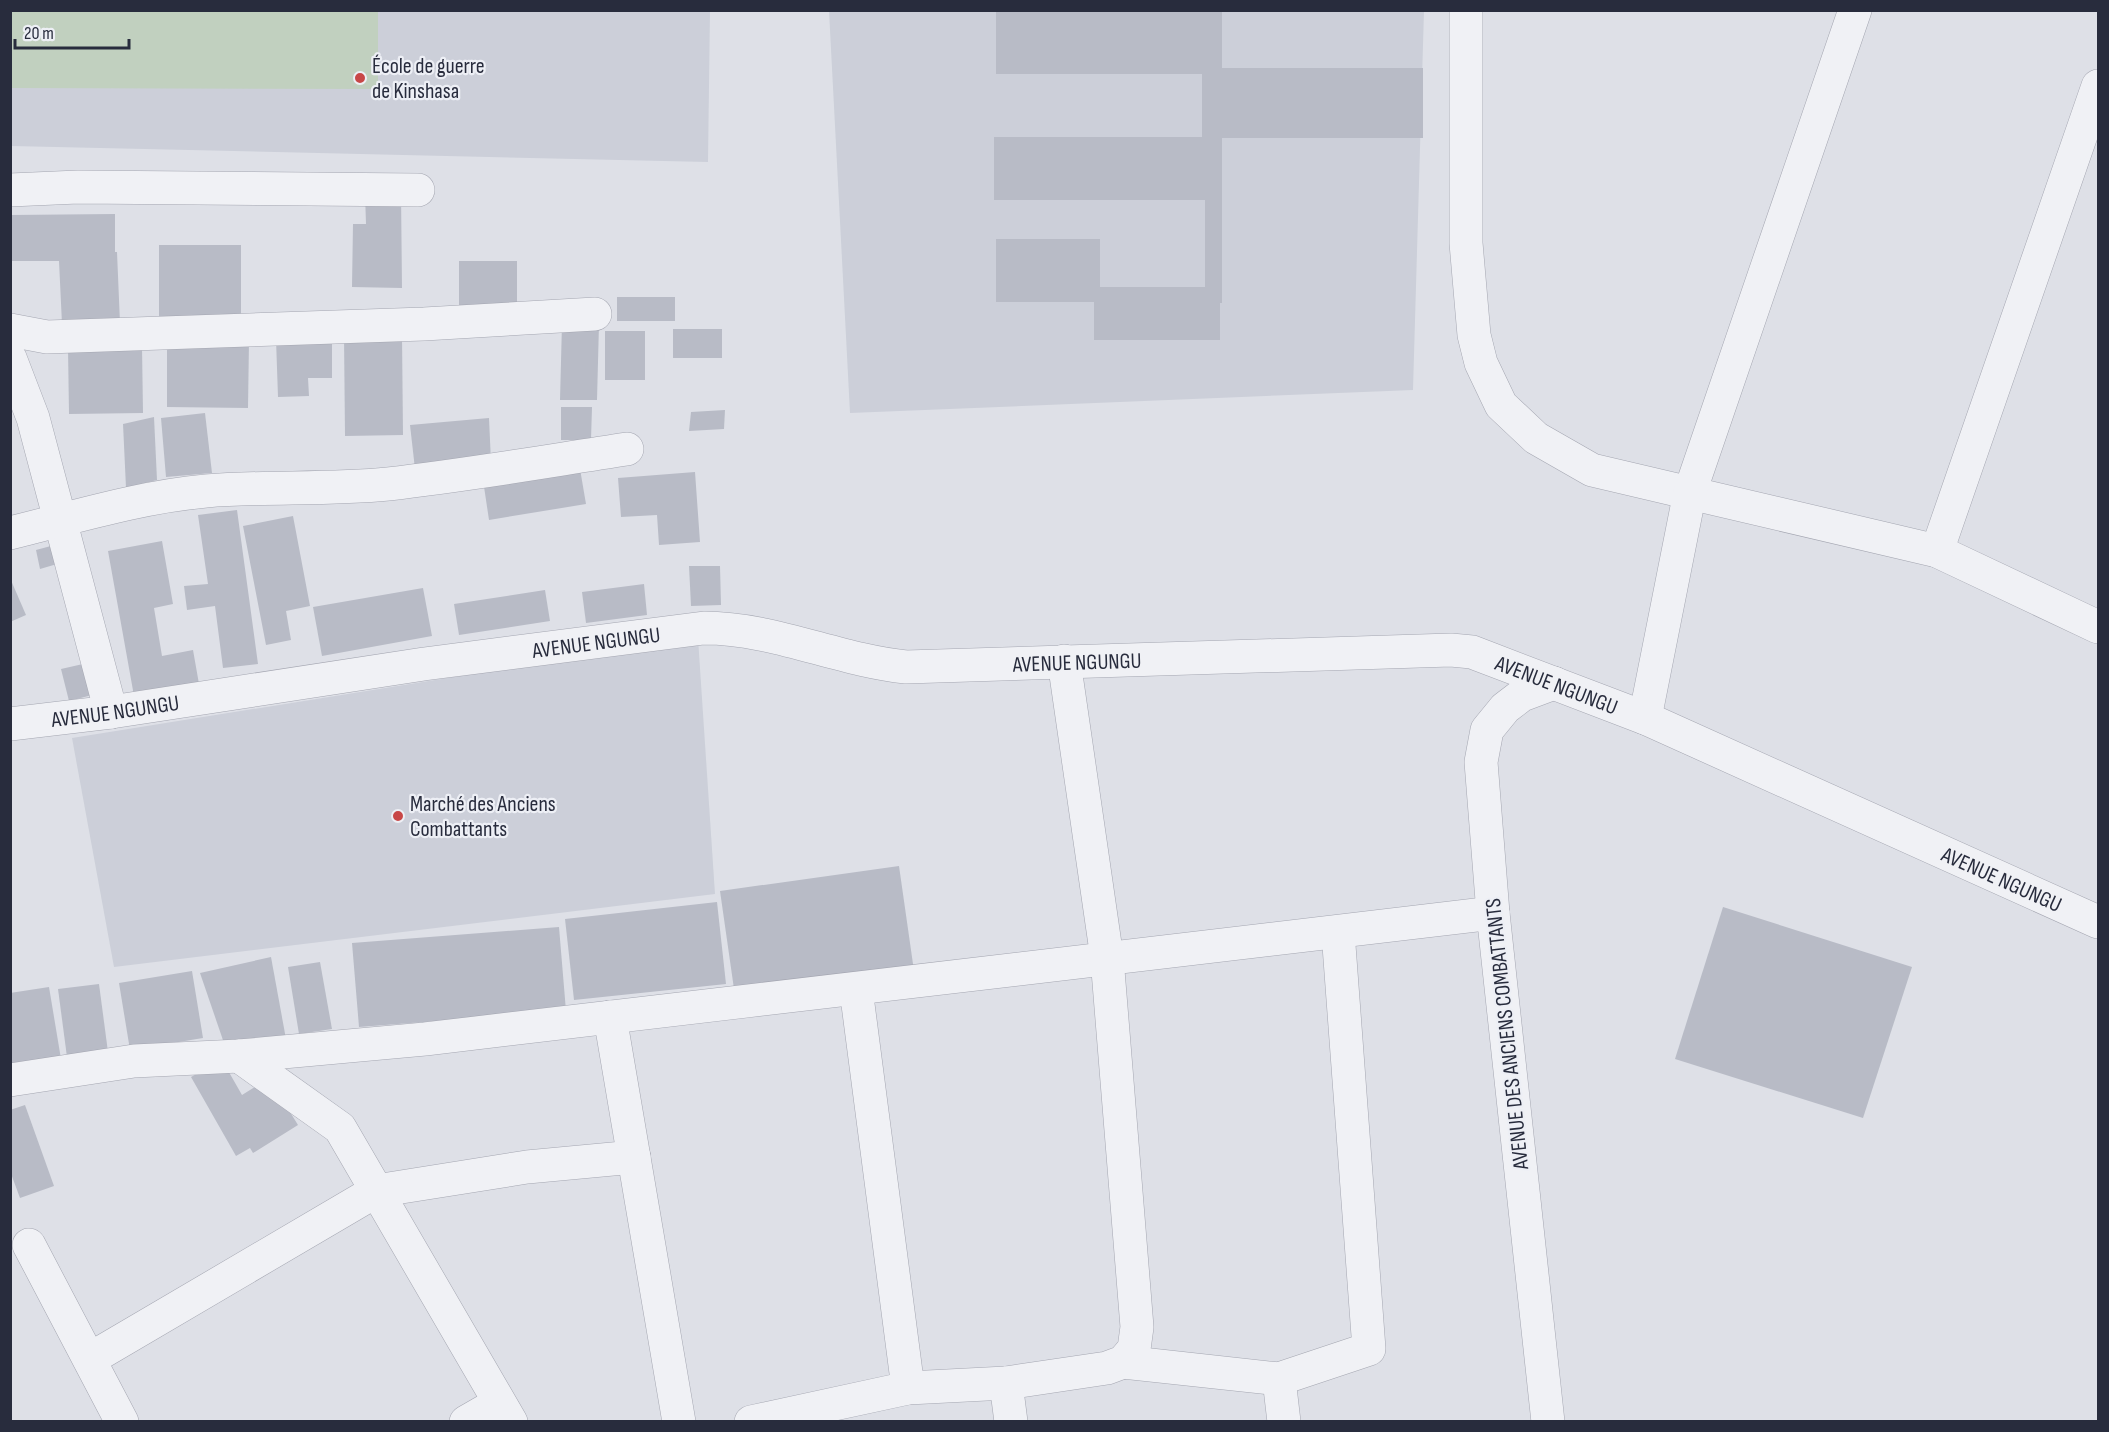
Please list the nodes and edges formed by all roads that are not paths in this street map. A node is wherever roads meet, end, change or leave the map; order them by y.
1 (1466, 10) edge
2 (1855, 10) edge
3 (2098, 86) edge
4 (10, 190) edge
5 (418, 190) dead end
6 (594, 314) dead end
7 (10, 330) edge
8 (10, 358) edge
9 (627, 449) dead end
10 (1690, 492) junction
11 (59, 520) junction
12 (10, 532) edge
13 (1937, 551) junction
14 (2098, 627) edge
15 (1064, 661) junction
16 (1554, 683) junction
17 (111, 712) junction
18 (1645, 718) junction
19 (10, 724) edge
20 (1493, 913) junction
21 (2098, 922) edge
22 (1338, 932) junction
23 (1107, 958) junction
24 (856, 988) junction
25 (610, 1017) junction
26 (238, 1056) junction
27 (10, 1080) edge
28 (633, 1157) junction
29 (376, 1191) junction
30 (28, 1245) dead end
31 (90, 1359) junction
32 (1123, 1362) junction
33 (1279, 1379) junction
34 (1006, 1383) junction
35 (908, 1388) junction
36 (505, 1412) edge
37 (122, 1422) edge
38 (466, 1422) edge
39 (679, 1422) edge
40 (751, 1422) edge
41 (1011, 1422) edge
42 (1284, 1422) edge
43 (1548, 1422) edge

1 - 10 street
2 - 10 street
3 - 13 street
4 - 5 street
6 - 7 street
8 - 11 street
9 - 11 street
10 - 13 street
10 - 18 street
11 - 12 street
11 - 17 street
13 - 14 street
15 - 16 street, AVENUE NGUNGU
15 - 17 street, AVENUE NGUNGU
15 - 23 street
16 - 18 street, AVENUE NGUNGU
16 - 20 street, AVENUE DES ANCIENS COMBATTANTS
17 - 19 street, AVENUE NGUNGU
18 - 21 street, AVENUE NGUNGU
20 - 22 street
20 - 43 street, AVENUE DES ANCIENS COMBATTANTS
22 - 23 street
22 - 33 street
23 - 24 street
23 - 32 street
24 - 25 street
24 - 35 street
25 - 26 street
25 - 28 street
26 - 27 street
26 - 29 street
28 - 29 street
28 - 39 street
29 - 31 street
29 - 36 street
30 - 31 street
31 - 37 street
32 - 33 street
32 - 34 street
33 - 42 street
34 - 35 street
34 - 41 street
35 - 40 street
36 - 38 street

